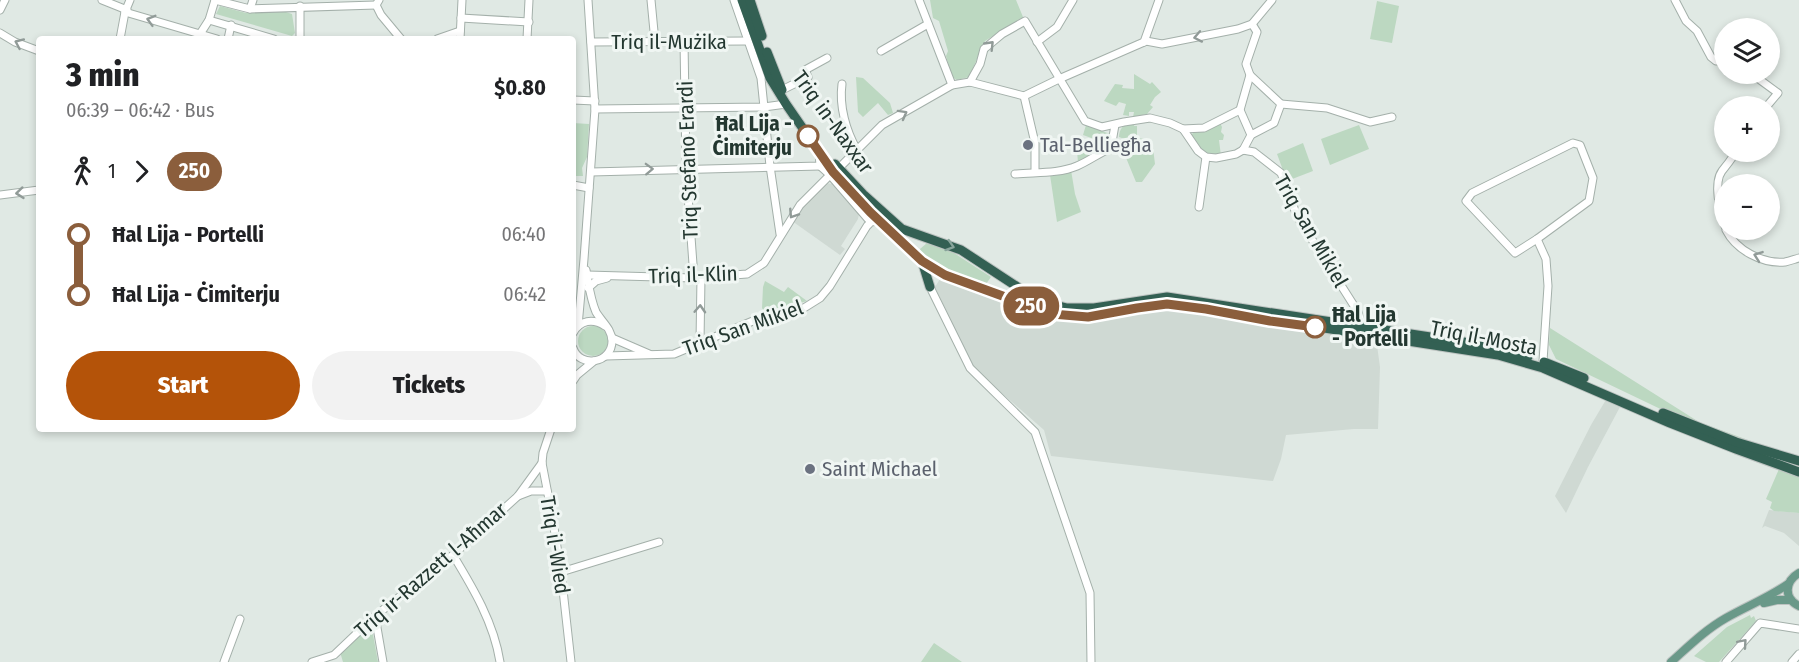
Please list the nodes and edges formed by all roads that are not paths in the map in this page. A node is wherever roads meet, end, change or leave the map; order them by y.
1 (5, 0) edge
2 (102, 0) edge
3 (130, 0) edge
4 (215, 0) edge
5 (253, 0) edge
6 (462, 0) edge
7 (529, 0) edge
8 (588, 0) edge
9 (651, 0) edge
10 (734, 0) edge
11 (919, 0) edge
12 (1073, 0) edge
13 (1159, 0) edge
14 (1272, 0) edge
15 (1675, 0) edge
16 (744, 1) edge
17 (377, 2) edge
18 (282, 4) edge
19 (300, 6) junction
20 (250, 9) junction
21 (0, 10) edge
22 (126, 11) junction
23 (461, 18) junction
24 (208, 20) junction
25 (529, 22) junction
26 (928, 24) junction
27 (1252, 24) junction
28 (231, 25) junction
29 (0, 33) edge
30 (200, 34) junction
31 (460, 35) edge
32 (121, 36) edge
33 (207, 36) edge
34 (229, 36) edge
35 (264, 36) edge
36 (300, 36) edge
37 (398, 36) edge
38 (528, 36) edge
39 (684, 41) junction
40 (747, 41) junction
41 (591, 42) junction
42 (655, 42) junction
43 (1037, 42) junction
44 (1144, 42) junction
45 (36, 50) edge
46 (881, 51) dead end
47 (827, 58) dead end
48 (1714, 59) edge
49 (1250, 75) junction
50 (1059, 79) junction
51 (970, 82) junction
52 (842, 84) dead end
53 (1766, 84) edge
54 (952, 85) junction
55 (782, 90) junction
56 (1024, 96) junction
57 (1775, 96) edge
58 (576, 100) edge
59 (595, 101) junction
60 (786, 104) junction
61 (1281, 104) junction
62 (764, 106) junction
63 (686, 108) junction
64 (595, 109) junction
65 (1240, 110) junction
66 (1392, 117) dead end
67 (1115, 125) junction
68 (1183, 129) junction
69 (1251, 135) junction
70 (857, 150) junction
71 (1243, 150) junction
72 (819, 152) junction
73 (1206, 158) junction
74 (1730, 162) edge
75 (770, 166) junction
76 (820, 166) junction
77 (686, 168) junction
78 (591, 172) junction
79 (834, 172) junction
80 (1035, 172) junction
81 (1016, 174) dead end
82 (1721, 174) edge
83 (576, 186) edge
84 (589, 188) junction
85 (36, 190) edge
86 (0, 195) edge
87 (1199, 207) dead end
88 (868, 219) junction
89 (780, 234) junction
90 (923, 238) junction
91 (1537, 239) junction
92 (1732, 240) edge
93 (1799, 258) edge
94 (584, 259) junction
95 (919, 259) junction
96 (996, 273) junction
97 (587, 275) junction
98 (945, 275) junction
99 (612, 277) junction
100 (698, 278) junction
101 (930, 287) junction
102 (588, 288) junction
103 (991, 292) junction
104 (1039, 305) junction
105 (576, 320) edge
106 (607, 327) junction
107 (1363, 327) junction
108 (576, 328) edge
109 (612, 338) junction
110 (700, 342) junction
111 (576, 353) edge
112 (651, 355) junction
113 (606, 356) junction
114 (594, 361) junction
115 (1543, 361) junction
116 (576, 376) edge
117 (550, 432) edge
118 (1799, 461) edge
119 (542, 463) junction
120 (1799, 472) edge
121 (547, 491) junction
122 (518, 496) junction
123 (659, 542) dead end
124 (453, 555) junction
125 (561, 572) junction
126 (1799, 573) edge
127 (1788, 584) junction
128 (1791, 600) junction
129 (1755, 605) junction
130 (1799, 606) edge
131 (375, 616) junction
132 (240, 618) dead end
133 (1799, 629) edge
134 (1799, 654) edge
135 (224, 662) edge
136 (312, 662) edge
137 (383, 662) edge
138 (501, 662) edge
139 (571, 662) edge
140 (1091, 662) edge
141 (1671, 662) edge
142 (1726, 662) edge
143 (1792, 662) edge

1 - 21 street
2 - 22 street
3 - 22 street
4 - 20 street
4 - 24 street
5 - 20 street
6 - 23 street
7 - 25 street
8 - 41 street
9 - 42 street
10 - 40 street
11 - 26 street
12 - 43 street
13 - 44 street
14 - 27 street
15 - 48 street
16 - 55 highway, Triq in-Naxxar
16 - 60 highway, Triq in-Naxxar
17 - 19 street
17 - 37 street
18 - 19 street
18 - 20 street
19 - 36 street
30 -> 22 street
22 - 32 street
23 - 25 street
23 - 31 street
24 - 28 street
24 - 30 street
25 - 38 street
26 - 46 street
26 - 54 street
27 -> 44 street
27 - 49 street
28 - 34 street
28 - 35 street
45 -> 29 street
30 - 33 street
39 - 40 street, Triq il-Mużika
39 - 42 street, Triq il-Mużika
39 - 63 street, Triq Stefano Erardi
40 - 62 street
41 - 42 street, Triq il-Mużika
41 - 59 street
43 - 50 street
51 -> 43 street
44 - 50 street
47 - 55 street
49 - 61 street
49 - 65 street
50 - 56 street
50 - 67 street
51 - 54 street
51 - 56 street
52 - 70 street
53 - 57 street
70 -> 54 street, Triq il-Klin
55 - 79 highway, Triq in-Naxxar
56 - 80 street
58 - 59 street
59 - 64 street
60 - 62 street
60 - 72 highway, Triq in-Naxxar
61 - 66 street
61 - 69 street
62 - 63 street
62 - 75 street
63 - 64 street
63 - 77 street, Triq Stefano Erardi
64 - 78 street
65 - 68 street
65 - 69 street
67 - 68 street
67 - 80 street
68 - 73 street
69 - 71 street
70 - 79 street, Triq il-Klin
71 - 73 street
71 - 107 street, Triq San Mikiel
72 - 76 street
72 - 79 highway, Triq in-Naxxar
73 - 87 street
74 - 82 street
75 - 76 street
75 - 77 street
75 - 89 street
76 - 79 street, Triq in-Naxxar
78 -> 77 street
77 - 100 street, Triq Stefano Erardi
78 - 84 street
79 - 88 highway, Triq in-Naxxar
79 -> 89 street, Triq il-Klin
79 - 90 highway, Triq in-Naxxar
80 - 81 street
83 - 84 street
84 - 94 street
85 -> 86 street
88 - 95 highway, Triq in-Naxxar
88 - 110 street, Triq San Mikiel
89 - 100 street, Triq il-Klin
90 - 95 highway
90 -> 96 highway, Triq in-Naxxar
91 - 91 street
91 - 115 street
93 -> 92 street
94 - 97 street
94 - 105 street
95 - 98 highway, Triq in-Naxxar
95 - 101 highway
96 - 103 highway
96 - 104 highway, Triq in-Naxxar
97 - 99 street, Triq il-Klin
97 - 102 street
98 - 101 highway
98 - 103 highway, Triq in-Naxxar
99 - 100 street, Triq il-Klin
99 - 102 street, Triq il-Klin
110 -> 100 street, Triq Stefano Erardi
101 - 140 street
102 - 106 street
103 - 104 highway, Triq in-Naxxar
104 - 107 highway, Triq il-Mosta
104 - 120 highway, Triq il-Mosta
106 - 108 street
106 - 109 street
107 - 115 highway, Triq il-Mosta
109 - 112 street
109 - 113 street
110 - 112 street, Triq San Mikiel
111 - 114 street
112 - 113 street, Triq San Mikiel
113 - 114 street
114 - 116 street
115 - 118 highway, Triq il-Mosta
117 - 119 street, Triq il-Wied
119 - 121 street, Triq il-Wied
119 - 122 street, Triq ir-Razzett l-Aħmar
121 - 122 street, Triq ir-Razzett l-Aħmar
121 - 125 street, Triq il-Wied
122 - 124 street, Triq ir-Razzett l-Aħmar
123 - 125 street
124 - 131 street, Triq ir-Razzett l-Aħmar
124 - 138 street
125 - 139 street, Triq il-Wied
126 - 127 main road
127 - 128 main road
127 - 129 main road
128 - 129 main road
128 - 130 main road
129 - 141 main road
131 - 136 street, Triq ir-Razzett l-Aħmar
131 - 137 street
132 - 135 street
142 -> 133 street
134 - 143 street

